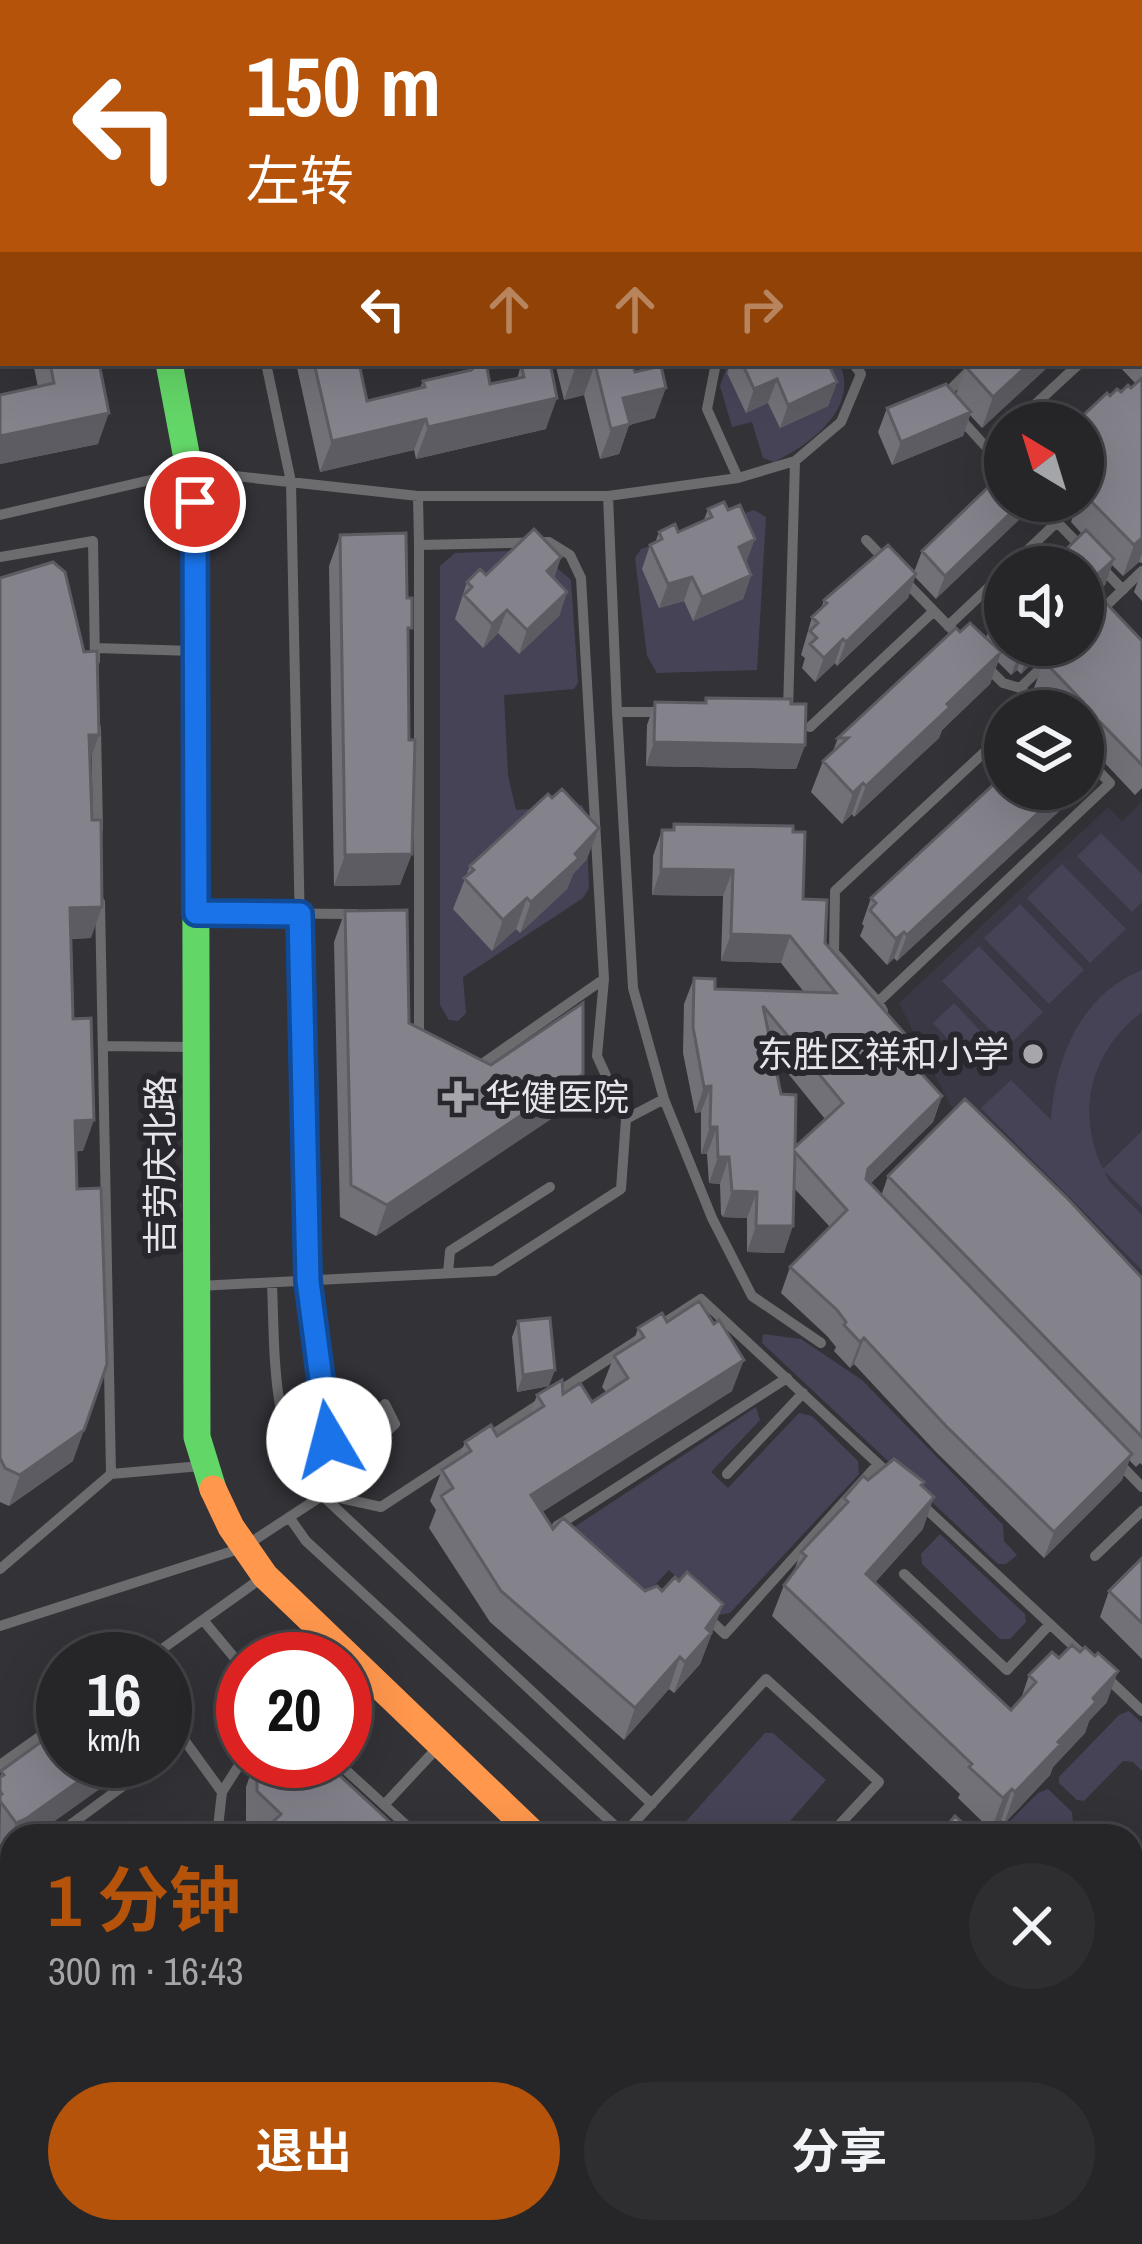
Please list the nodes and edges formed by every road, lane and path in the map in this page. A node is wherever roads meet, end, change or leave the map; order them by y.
1 (170, 366) edge
2 (267, 366) edge
3 (715, 366) edge
4 (856, 366) edge
5 (974, 366) edge
6 (1077, 366) edge
7 (1038, 402) edge
8 (984, 445) edge
9 (795, 461) junction
10 (189, 471) junction
11 (739, 478) junction
12 (291, 482) junction
13 (418, 496) junction
14 (608, 496) junction
15 (0, 515) edge
16 (866, 540) dead end
17 (418, 545) junction
18 (1031, 546) edge
19 (1080, 546) edge
20 (0, 557) edge
21 (1104, 570) edge
22 (1142, 572) edge
23 (1123, 590) junction
24 (984, 591) edge
25 (1104, 608) edge
26 (934, 611) junction
27 (948, 626) junction
28 (95, 648) junction
29 (195, 651) junction
30 (1043, 666) edge
31 (95, 672) edge
32 (1020, 688) joint
33 (617, 712) junction
34 (681, 712) edge
35 (766, 712) edge
36 (96, 718) edge
37 (810, 727) edge
38 (984, 753) edge
39 (1081, 810) edge
40 (98, 836) edge
41 (99, 882) edge
42 (196, 913) junction
43 (300, 914) junction
44 (371, 914) edge
45 (395, 915) edge
46 (419, 915) junction
47 (604, 979) junction
48 (878, 1002) junction
49 (889, 1022) edge
50 (439, 1043) edge
51 (103, 1046) junction
52 (196, 1046) junction
53 (459, 1054) edge
54 (664, 1099) junction
55 (626, 1119) junction
56 (550, 1187) dead end
57 (448, 1274) junction
58 (308, 1281) junction
59 (272, 1283) junction
60 (196, 1286) junction
61 (821, 1343) dead end
62 (787, 1378) junction
63 (803, 1394) junction
64 (385, 1403) dead end
65 (1109, 1453) edge
66 (878, 1465) junction
67 (204, 1466) junction
68 (349, 1471) junction
69 (111, 1474) junction
70 (727, 1474) dead end
71 (896, 1480) edge
72 (1142, 1486) edge
73 (913, 1496) edge
74 (319, 1497) junction
75 (1142, 1511) edge
76 (289, 1517) junction
77 (562, 1546) edge
78 (242, 1548) junction
79 (1095, 1556) dead end
80 (0, 1569) edge
81 (904, 1574) dead end
82 (265, 1576) junction
83 (696, 1607) edge
84 (202, 1620) junction
85 (1050, 1624) junction
86 (0, 1626) edge
87 (185, 1632) edge
88 (216, 1636) edge
89 (1142, 1711) edge
90 (36, 1739) edge
91 (440, 1745) junction
92 (192, 1751) edge
93 (0, 1765) edge
94 (121, 1788) edge
95 (225, 1788) edge
96 (365, 1788) edge
97 (222, 1792) junction
98 (652, 1804) junction
99 (384, 1805) junction
100 (71, 1824) edge
101 (218, 1824) edge
102 (405, 1824) edge
103 (523, 1824) edge
104 (611, 1824) edge
105 (633, 1824) edge
106 (840, 1824) edge

1 - 10 main road, 吉劳庆北路
2 - 12 lane
3 - 11 lane
4 - 9 lane
5 - 8 lane
6 - 7 lane
9 - 11 lane
9 - 35 lane
10 - 12 lane
10 - 15 lane
10 - 29 main road, 吉劳庆北路
11 - 14 lane
12 - 13 lane
12 - 43 lane
13 - 14 lane
13 - 17 lane
14 - 33 lane
16 - 26 lane
17 - 46 lane
17 - 47 lane
18 - 19 lane
20 - 28 lane
21 - 23 lane
22 - 23 lane
23 - 25 lane
24 - 27 lane
26 - 27 lane
26 - 37 lane
27 - 32 lane
28 - 29 lane
28 - 31 lane
29 - 42 main road, 吉劳庆北路
30 - 32 lane
33 - 34 lane
33 - 54 lane
36 - 40 lane
38 - 48 lane
39 - 48 lane
41 - 51 lane
42 - 43 lane
42 - 52 main road, 吉劳庆北路
43 - 44 lane
43 - 58 lane
45 - 46 lane
46 - 50 lane
47 - 53 lane
47 - 55 lane
48 - 49 lane
51 - 52 lane
51 - 69 lane
52 - 60 main road, 吉劳庆北路
54 - 55 lane
54 - 61 lane
55 - 57 lane
56 - 57 lane
57 - 58 lane
58 - 59 lane
58 - 68 lane
59 - 60 lane
59 - 74 lane
60 - 67 main road, 吉劳庆北路
62 - 63 lane
62 - 74 lane
62 - 77 lane
63 - 66 lane
63 - 70 lane
64 - 68 lane
65 - 72 lane
66 - 71 lane
66 - 83 lane
67 - 69 lane
67 - 78 main road, 吉劳庆北路
68 - 74 lane
69 - 80 lane
73 - 85 lane
74 - 76 lane
74 - 98 lane
75 - 79 lane
76 - 78 lane
76 - 104 lane
78 - 82 main road, 吉劳庆北路
78 - 86 lane
81 - 85 lane
82 - 84 lane
82 - 91 main road, 吉劳庆北路
84 - 87 lane
84 - 88 lane
85 - 89 lane
90 - 93 lane
91 - 99 lane
91 - 103 main road, 吉劳庆北路
92 - 97 lane
94 - 100 lane
95 - 97 lane
96 - 99 lane
97 - 101 lane
98 - 105 lane
98 - 106 lane
99 - 102 lane

